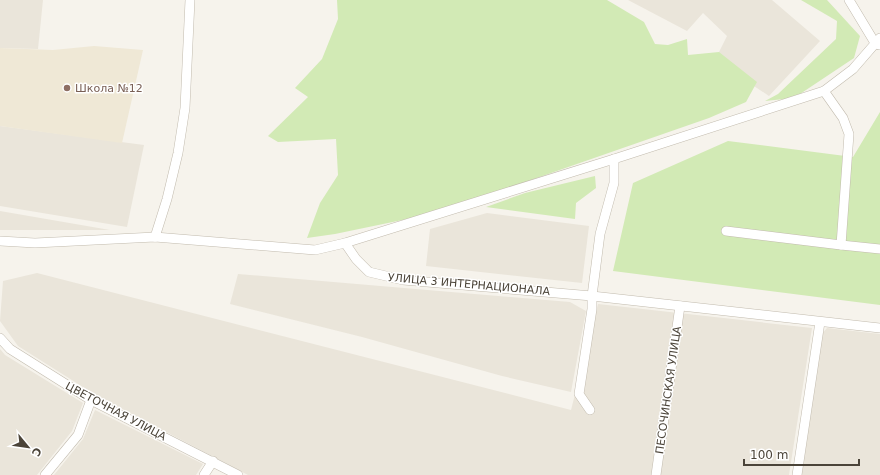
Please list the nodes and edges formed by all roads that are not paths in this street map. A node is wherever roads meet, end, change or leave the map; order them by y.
1 (190, 0) edge
2 (849, 0) edge
3 (878, 42) edge
4 (824, 90) junction
5 (614, 159) junction
6 (726, 231) dead end
7 (155, 237) junction
8 (0, 241) edge
9 (345, 243) junction
10 (841, 245) junction
11 (880, 249) edge
12 (592, 296) junction
13 (680, 306) junction
14 (820, 322) junction
15 (880, 328) edge
16 (0, 338) edge
17 (91, 400) junction
18 (590, 410) dead end
19 (213, 461) junction
20 (45, 475) edge
21 (204, 475) edge
22 (238, 475) edge
23 (656, 475) edge
24 (797, 475) edge

1 - 7 street
2 - 3 street
3 - 4 street
4 - 5 street
4 - 10 street
5 - 9 street
5 - 12 street
6 - 10 street
7 - 8 street
7 - 9 street
9 - 12 street, УЛИЦА 3 ИНТЕРНАЦИОНАЛА
10 - 11 street
12 - 13 street, УЛИЦА 3 ИНТЕРНАЦИОНАЛА
12 - 18 street
13 - 14 street, УЛИЦА 3 ИНТЕРНАЦИОНАЛА
13 - 23 street, ПЕСОЧИНСКАЯ УЛИЦА
14 - 15 street, УЛИЦА 3 ИНТЕРНАЦИОНАЛА
14 - 24 street
16 - 17 street, ЦВЕТОЧНАЯ УЛИЦА
17 - 19 street, ЦВЕТОЧНАЯ УЛИЦА
17 - 20 street
19 - 21 street
19 - 22 street, ЦВЕТОЧНАЯ УЛИЦА

